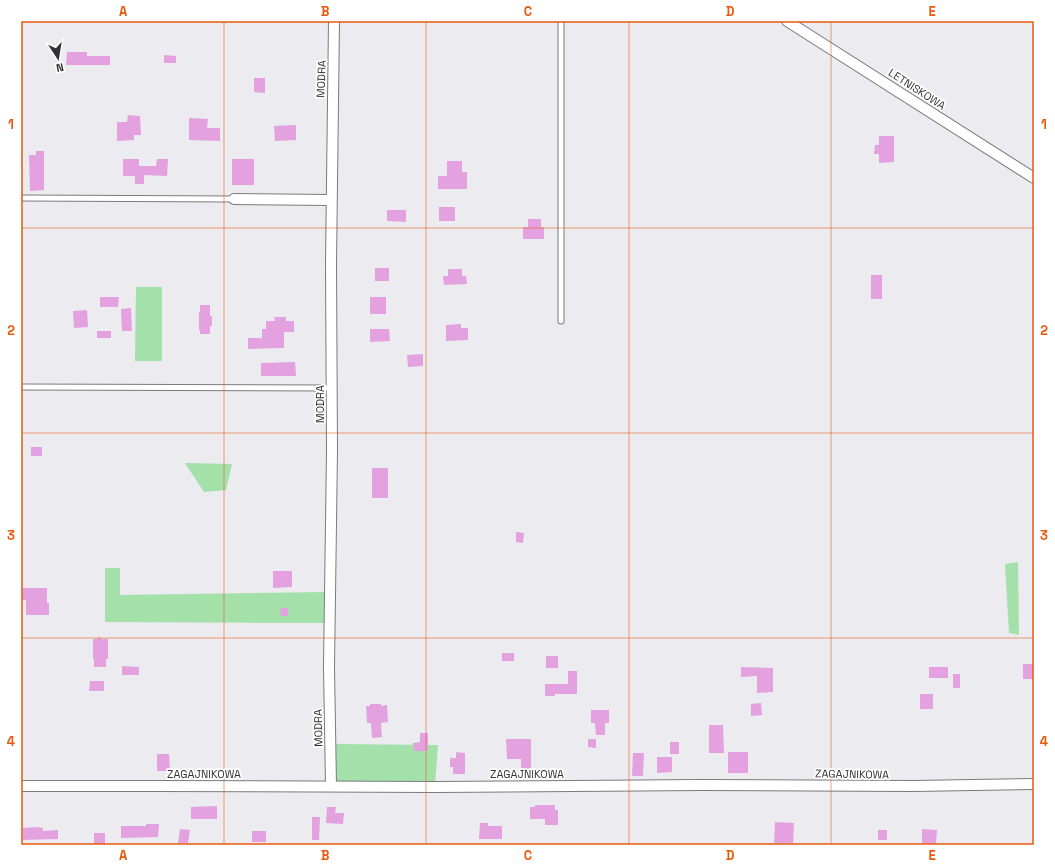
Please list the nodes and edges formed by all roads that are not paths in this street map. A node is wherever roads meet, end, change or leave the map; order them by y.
1 (334, 21) edge
2 (561, 21) edge
3 (787, 21) edge
4 (1034, 178) edge
5 (21, 198) edge
6 (234, 199) joint
7 (331, 200) junction
8 (561, 321) dead end
9 (21, 387) edge
10 (332, 388) junction
11 (1034, 784) edge
12 (21, 786) edge
13 (331, 786) junction

1 - 7 street, MODRA
2 - 8 lane
3 - 4 street, LETNISKOWA
5 - 6 lane
6 - 7 street
7 - 10 street, MODRA
9 - 10 lane
10 - 13 street, MODRA
11 - 13 street, ZAGAJNIKOWA
12 - 13 street, ZAGAJNIKOWA

